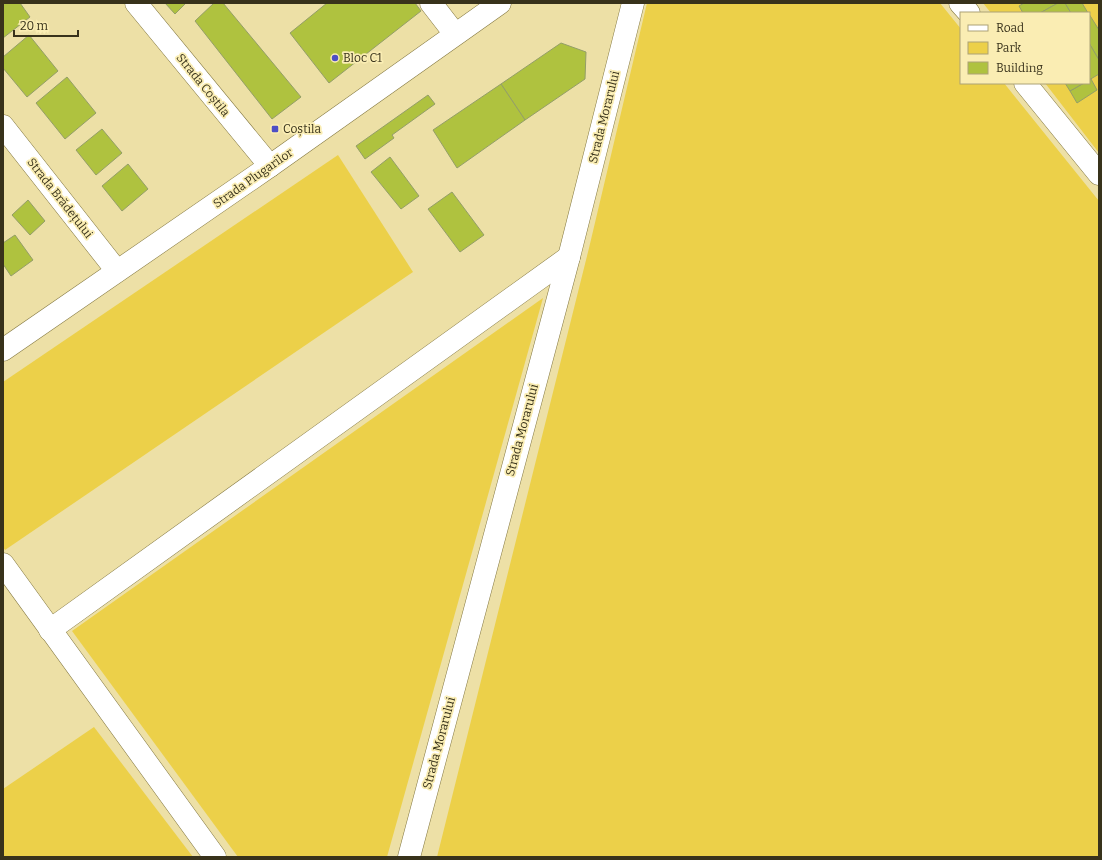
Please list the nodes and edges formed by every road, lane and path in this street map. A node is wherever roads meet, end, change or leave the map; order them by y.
1 (136, 3) edge
2 (431, 3) edge
3 (500, 3) edge
4 (633, 3) edge
5 (960, 3) edge
6 (967, 12) edge
7 (455, 34) junction
8 (1026, 84) edge
9 (3, 126) edge
10 (270, 166) junction
11 (1099, 174) edge
12 (569, 257) junction
13 (117, 271) junction
14 (3, 350) edge
15 (3, 564) edge
16 (50, 630) junction
17 (215, 857) edge
18 (409, 857) edge

1 - 10 street, Strada Coștila
2 - 7 street
3 - 7 street, Strada Plugarilor
4 - 12 street, Strada Morarului
5 - 6 street
7 - 10 street, Strada Plugarilor
8 - 11 street
9 - 13 street, Strada Brădețului
10 - 13 street, Strada Plugarilor
12 - 16 street
12 - 18 street, Strada Morarului
13 - 14 street, Strada Plugarilor
15 - 16 street
16 - 17 street

